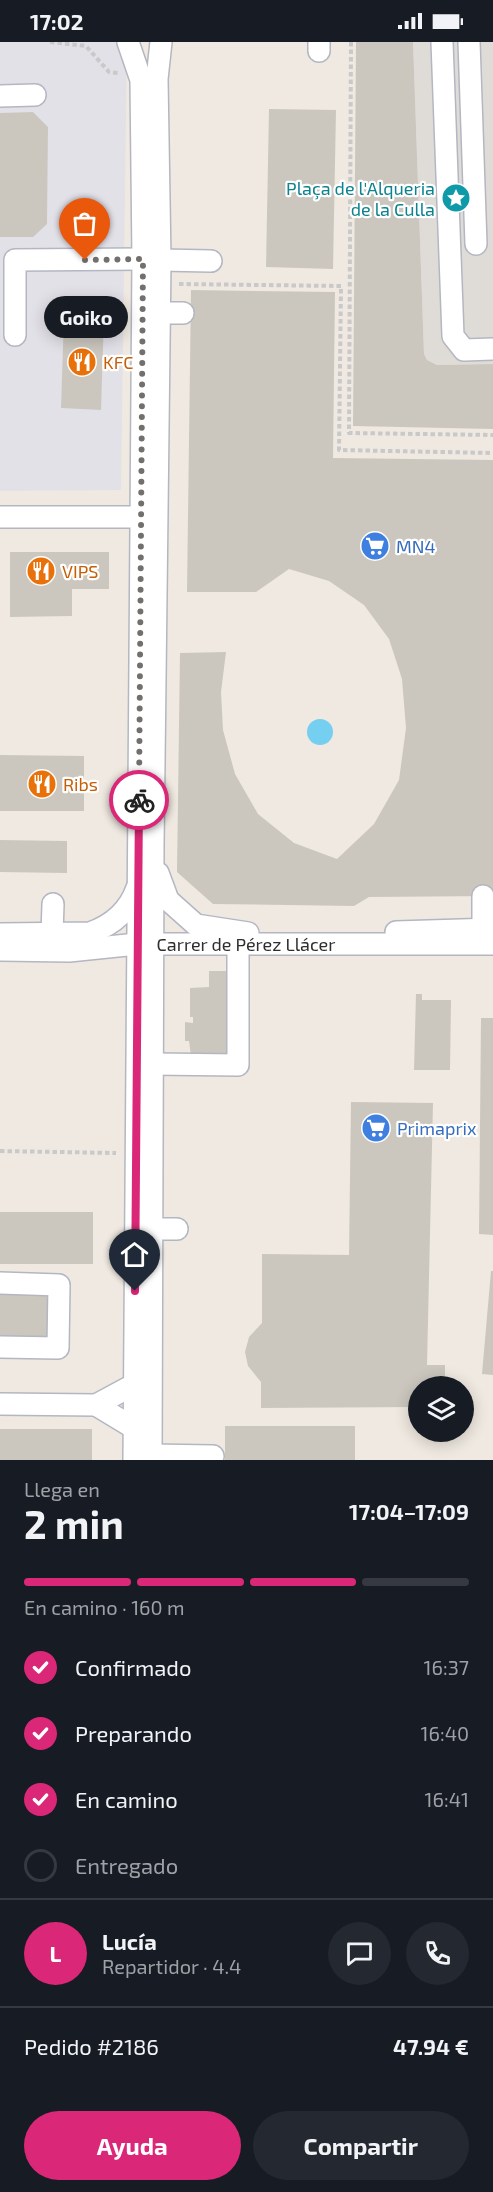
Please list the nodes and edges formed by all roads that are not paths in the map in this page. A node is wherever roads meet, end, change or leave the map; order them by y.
1 (128, 42) edge
2 (161, 42) edge
3 (442, 42) edge
4 (469, 42) edge
5 (35, 95) dead end
6 (0, 96) edge
7 (484, 244) edge
8 (449, 245) junction
9 (152, 260) junction
10 (211, 261) dead end
11 (159, 313) junction
12 (183, 313) dead end
13 (15, 335) dead end
14 (493, 349) edge
15 (0, 517) edge
16 (150, 517) junction
17 (153, 861) junction
18 (138, 884) junction
19 (483, 896) dead end
20 (53, 904) dead end
21 (0, 934) edge
22 (52, 934) junction
23 (490, 934) edge
24 (146, 944) junction
25 (238, 945) junction
26 (0, 950) edge
27 (153, 1064) junction
28 (152, 1229) junction
29 (177, 1229) dead end
30 (0, 1283) edge
31 (0, 1347) edge
32 (135, 1384) junction
33 (0, 1404) edge
34 (96, 1405) junction
35 (135, 1428) junction
36 (213, 1456) dead end
37 (145, 1458) edge

1 - 9 street
2 - 9 street
3 - 8 street
4 - 7 street
5 - 6 street
7 - 8 street
8 - 14 street
9 - 10 street
9 - 11 street
9 - 13 street
9 - 16 street
11 - 12 street
11 - 16 street
15 - 16 street
16 - 17 street
16 - 18 street
17 - 23 street, Carrer de Pérez Llácer
17 - 24 street
18 - 22 street
18 - 24 street
19 - 23 street
20 - 22 street
21 - 22 street
23 - 25 street, Carrer de Pérez Llácer
24 - 25 street, Carrer de Pérez Llácer
24 - 26 street, Carrer de Pérez Llácer
24 - 27 street
24 - 32 street
25 - 27 street
27 - 28 street
28 - 29 street
28 - 37 street
30 - 31 street
32 - 34 street
32 - 35 street
33 - 34 street
34 - 35 street
35 - 37 street
36 - 37 street

